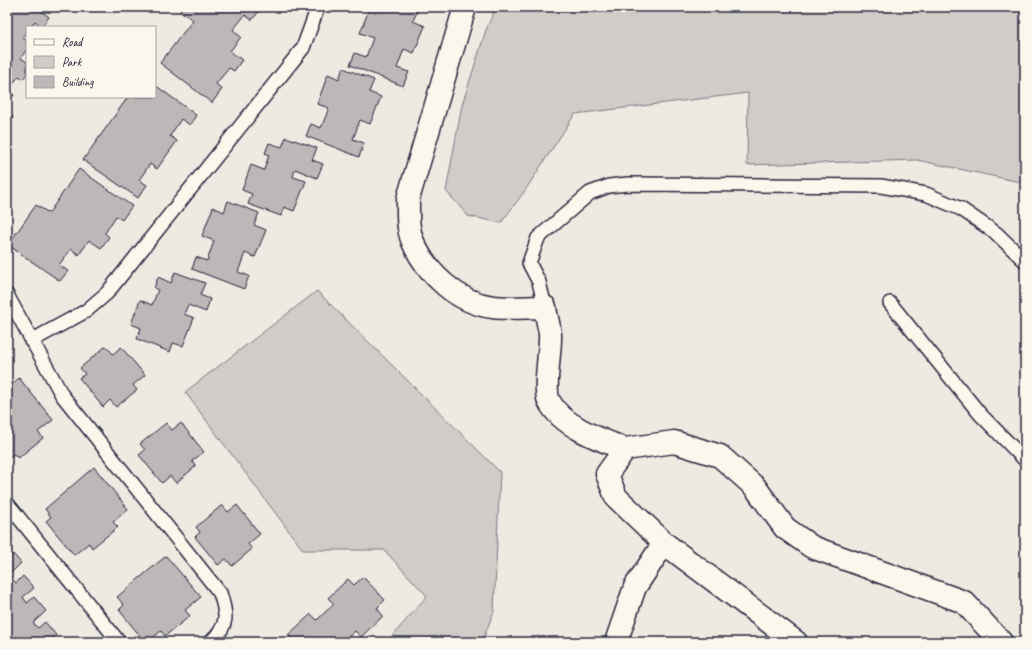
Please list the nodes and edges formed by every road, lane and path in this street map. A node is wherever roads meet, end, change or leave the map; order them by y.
1 (318, 7) edge
2 (465, 7) edge
3 (1025, 261) edge
4 (7, 295) edge
5 (890, 303) dead end
6 (545, 307) junction
7 (30, 340) junction
8 (625, 449) junction
9 (1025, 460) edge
10 (7, 503) edge
11 (664, 542) junction
12 (119, 642) edge
13 (211, 642) edge
14 (616, 642) edge
15 (796, 642) edge
16 (1001, 642) edge

1 - 7 lane
2 - 6 street
3 - 6 lane
4 - 7 lane
5 - 9 lane
6 - 8 street
7 - 13 lane
8 - 11 street
8 - 16 street
10 - 12 lane
11 - 14 street
11 - 15 street

